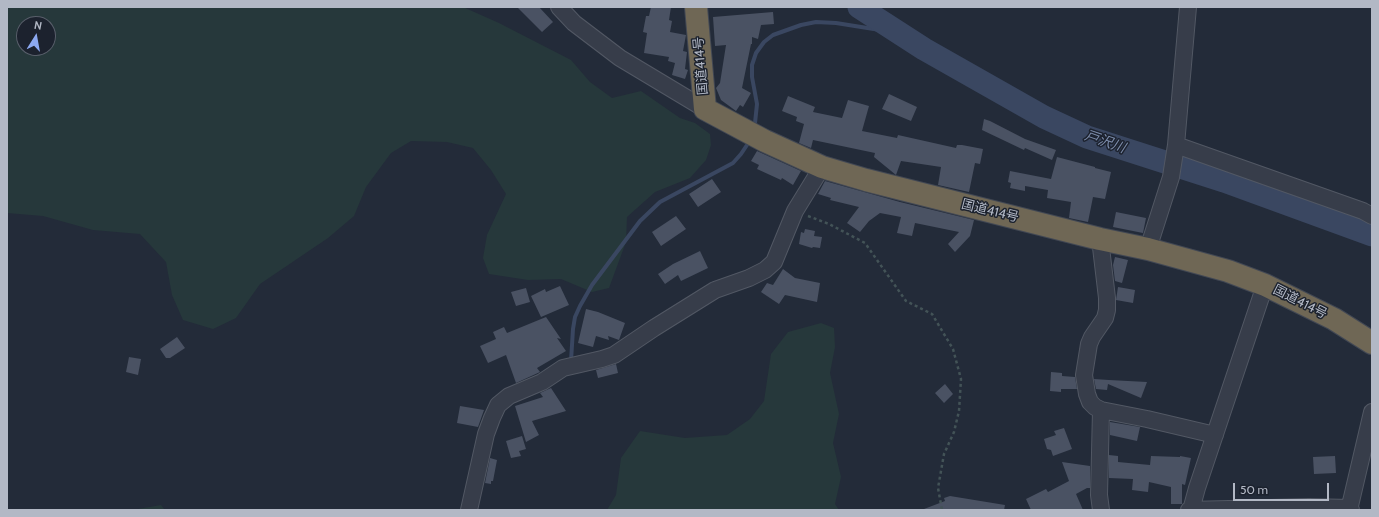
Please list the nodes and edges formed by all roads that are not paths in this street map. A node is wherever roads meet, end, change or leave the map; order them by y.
1 (559, 7) edge
2 (696, 7) edge
3 (1188, 7) edge
4 (705, 110) junction
5 (1176, 145) junction
6 (822, 168) junction
7 (1372, 216) edge
8 (1100, 238) junction
9 (1148, 249) junction
10 (1265, 285) junction
11 (1372, 343) edge
12 (1100, 410) junction
13 (1372, 412) edge
14 (1215, 435) junction
15 (1350, 509) edge
16 (469, 510) edge
17 (1101, 510) edge
18 (1190, 510) edge

1 - 4 street
2 - 4 highway, 国道414号
3 - 5 street
4 - 6 highway, 国道414号
5 - 7 street
5 - 9 street
6 - 8 highway, 国道414号
6 - 16 street
8 - 9 highway, 国道414号
8 - 12 street
9 - 10 highway, 国道414号
10 - 11 highway, 国道414号
10 - 14 street
12 - 14 street
12 - 17 street
13 - 15 street
14 - 18 street
15 - 18 street

